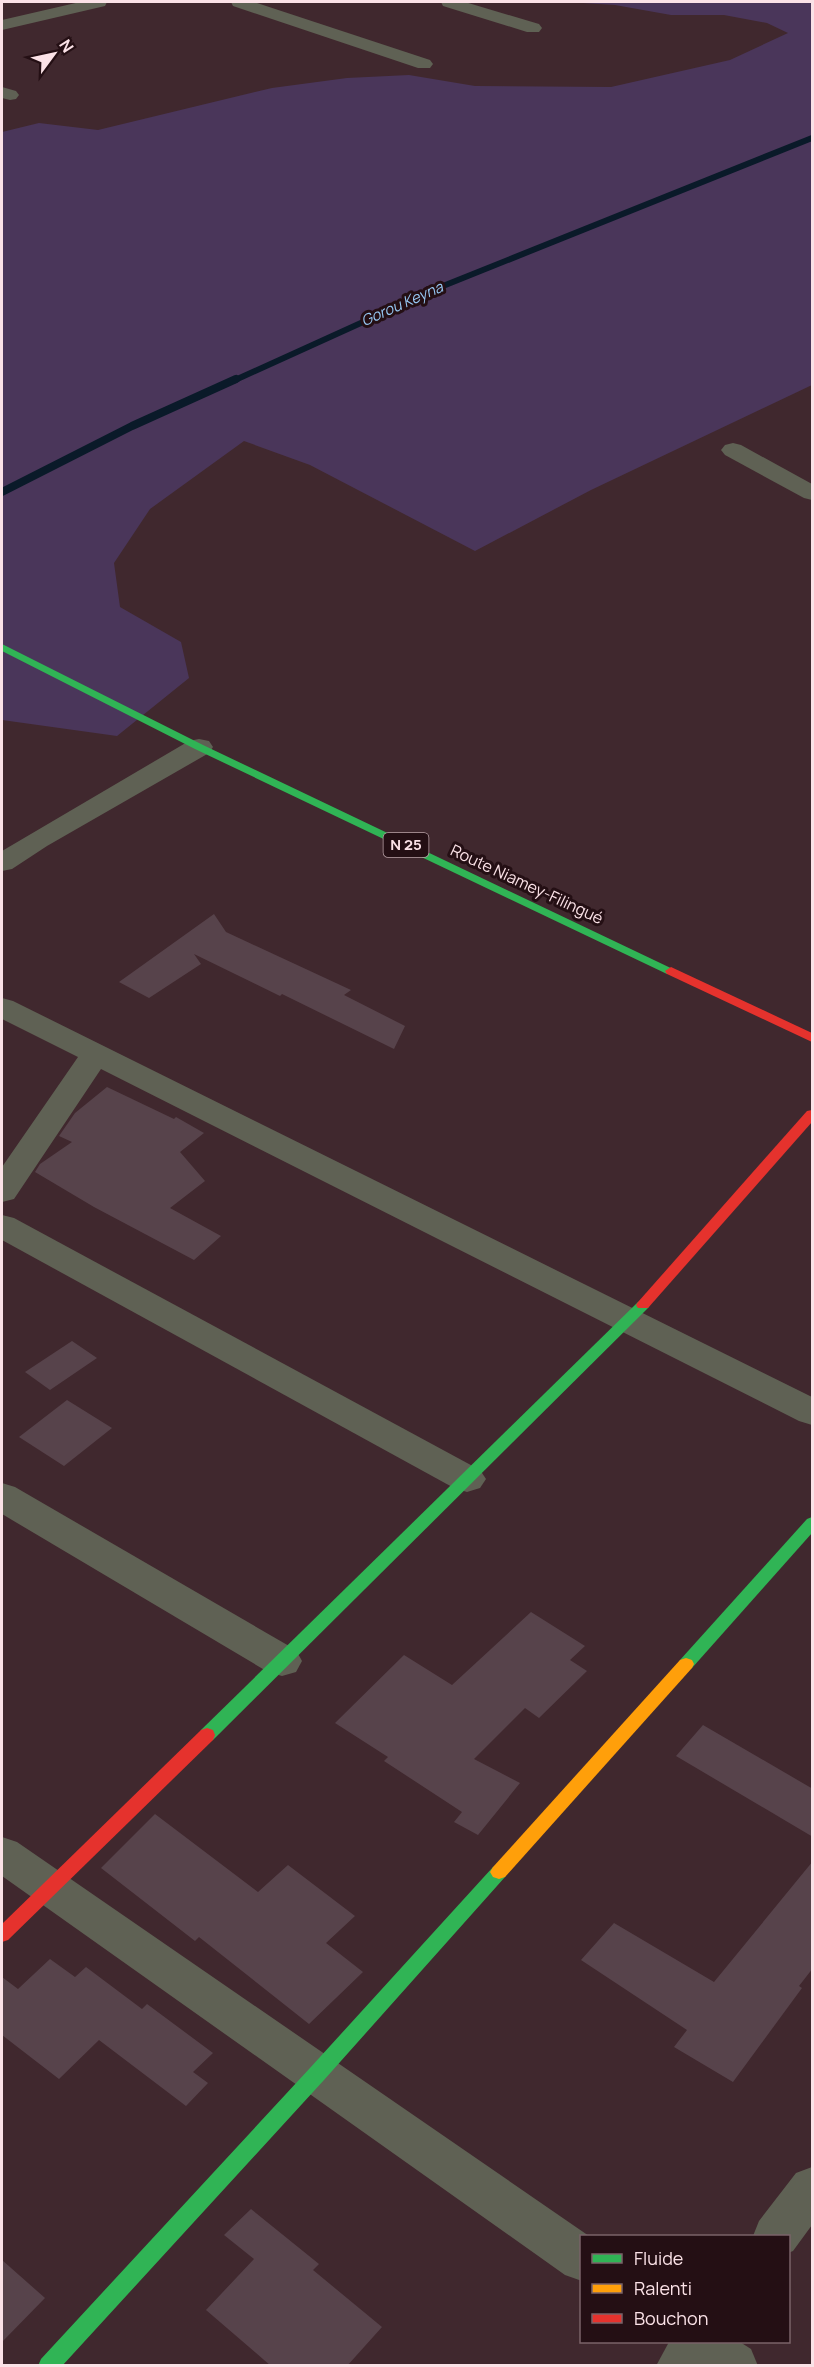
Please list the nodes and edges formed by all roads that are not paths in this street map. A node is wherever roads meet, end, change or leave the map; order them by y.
1 (99, 2) edge
2 (239, 2) edge
3 (448, 2) edge
4 (2, 7) edge
5 (28, 17) junction
6 (2, 25) edge
7 (533, 28) dead end
8 (424, 64) dead end
9 (733, 450) dead end
10 (813, 493) edge
11 (2, 647) edge
12 (199, 747) junction
13 (2, 863) edge
14 (2, 1007) edge
15 (813, 1038) edge
16 (96, 1054) junction
17 (813, 1114) edge
18 (2, 1191) edge
19 (2, 1227) edge
20 (630, 1320) junction
21 (813, 1412) edge
22 (467, 1479) junction
23 (2, 1497) edge
24 (813, 1523) edge
25 (282, 1661) junction
26 (2, 1854) edge
27 (50, 1887) junction
28 (2, 1935) edge
29 (317, 2074) junction
30 (813, 2188) edge
31 (777, 2235) edge
32 (580, 2258) edge
33 (698, 2343) edge
34 (700, 2343) edge
35 (48, 2366) edge
36 (680, 2366) edge
37 (734, 2366) edge

1 - 5 street
2 - 8 street
3 - 7 street
4 - 5 street
5 - 6 street
9 - 10 street
11 - 12 street, Route Niamey-Filingué / N 25
12 - 13 street
12 - 15 street, Route Niamey-Filingué / N 25
14 - 16 street
16 - 18 street
16 - 20 street
17 - 20 street
19 - 22 street
20 - 21 street
20 - 22 street
22 - 25 street
23 - 25 street
24 - 29 street
25 - 27 street
26 - 27 street
27 - 28 street
27 - 29 street
29 - 32 street
29 - 35 street
30 - 31 street
33 - 36 street
34 - 37 street

